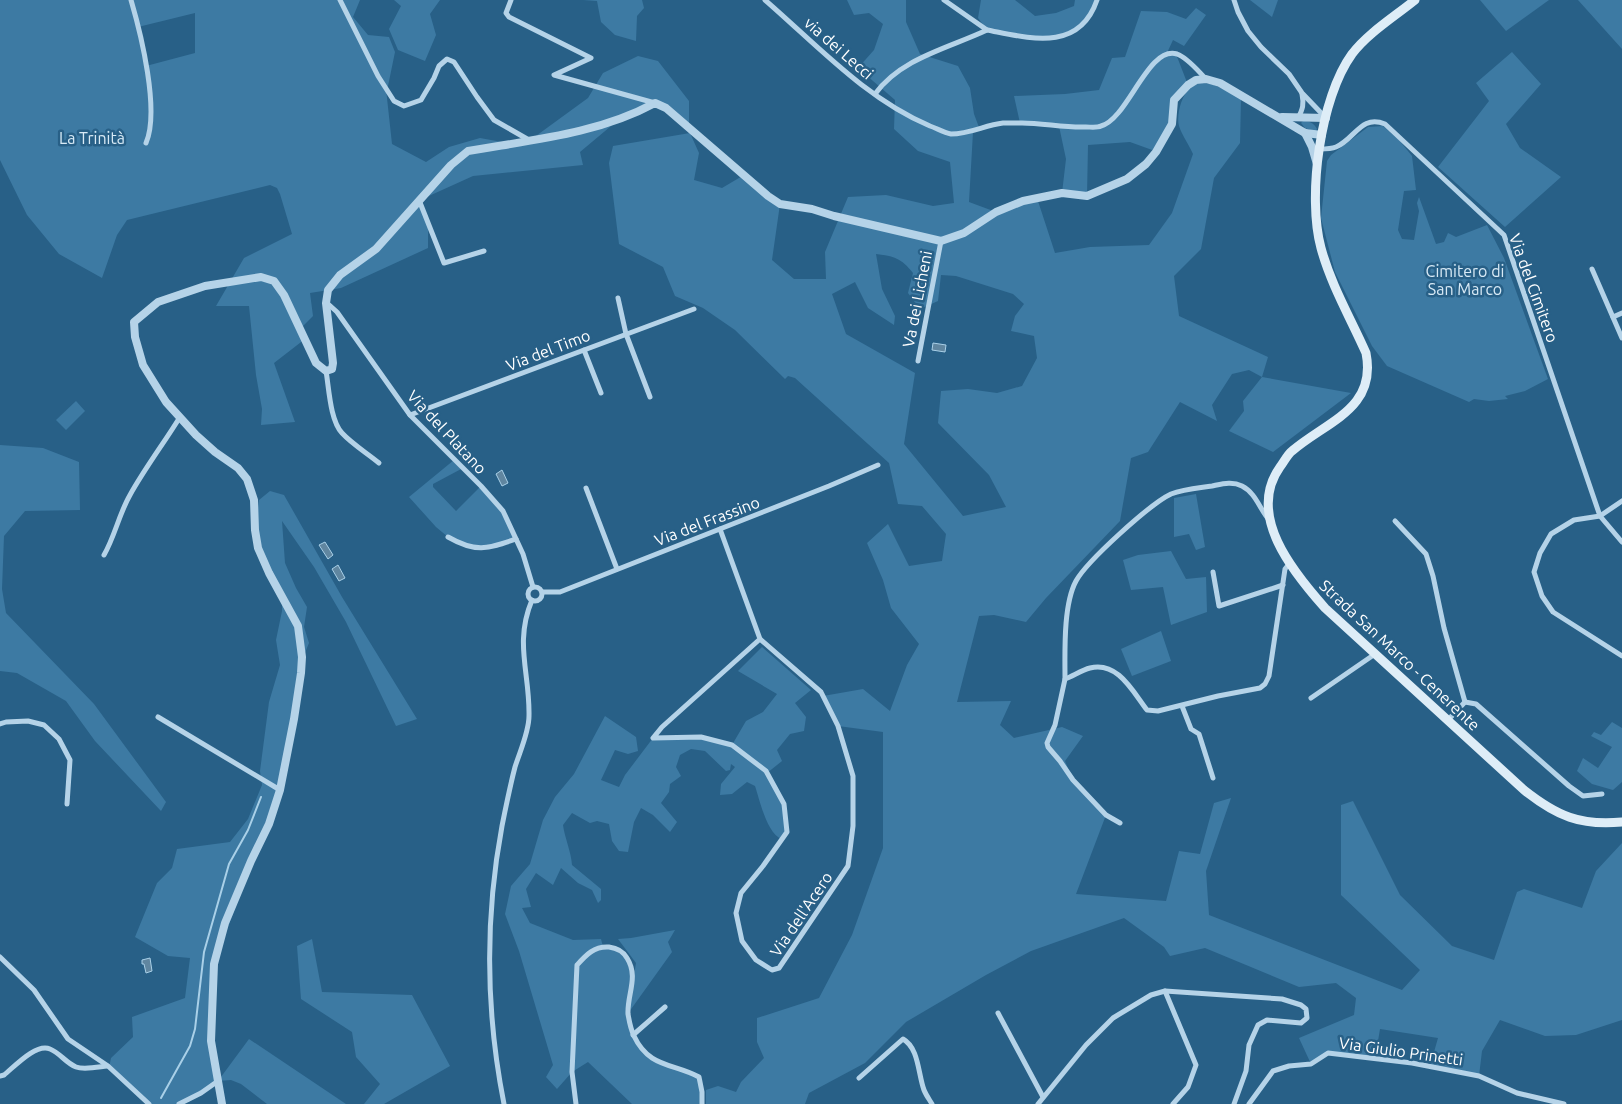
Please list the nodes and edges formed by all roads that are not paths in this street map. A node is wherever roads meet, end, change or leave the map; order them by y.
1 (131, 0) edge
2 (340, 0) edge
3 (511, 0) edge
4 (765, 0) edge
5 (944, 0) edge
6 (1097, 0) edge
7 (1234, 0) edge
8 (1415, 0) edge
9 (987, 30) junction
10 (1206, 78) junction
11 (1302, 93) junction
12 (875, 94) junction
13 (655, 103) junction
14 (1280, 117) junction
15 (1298, 118) junction
16 (1326, 118) junction
17 (1303, 132) junction
18 (1322, 134) junction
19 (529, 141) junction
20 (146, 143) dead end
21 (1320, 149) junction
22 (1317, 166) junction
23 (420, 200) junction
24 (941, 241) junction
25 (484, 251) dead end
26 (1592, 269) dead end
27 (618, 298) dead end
28 (326, 303) junction
29 (694, 309) dead end
30 (1622, 313) edge
31 (1613, 318) junction
32 (626, 334) junction
33 (1622, 338) edge
34 (584, 350) junction
35 (918, 361) dead end
36 (326, 371) junction
37 (601, 393) dead end
38 (650, 397) dead end
39 (410, 416) junction
40 (180, 417) junction
41 (379, 463) dead end
42 (878, 465) dead end
43 (586, 488) dead end
44 (1622, 501) edge
45 (1600, 516) junction
46 (1270, 521) junction
47 (1395, 521) dead end
48 (720, 529) junction
49 (448, 537) dead end
50 (516, 539) junction
51 (1622, 542) edge
52 (104, 555) dead end
53 (1290, 564) junction
54 (617, 569) junction
55 (1213, 572) dead end
56 (1283, 585) junction
57 (532, 587) junction
58 (542, 592) junction
59 (532, 600) junction
60 (760, 639) junction
61 (1375, 654) junction
62 (1622, 656) edge
63 (1065, 679) junction
64 (1311, 698) dead end
65 (1464, 702) junction
66 (1182, 706) junction
67 (158, 717) dead end
68 (1447, 721) junction
69 (0, 724) edge
70 (1213, 778) dead end
71 (280, 790) junction
72 (1602, 794) dead end
73 (66, 804) dead end
74 (1622, 822) edge
75 (1120, 823) dead end
76 (0, 957) edge
77 (1165, 991) junction
78 (665, 1007) dead end
79 (998, 1014) dead end
80 (633, 1036) junction
81 (108, 1066) junction
82 (0, 1076) edge
83 (860, 1078) dead end
84 (218, 1082) junction
85 (1043, 1097) junction
86 (149, 1104) edge
87 (179, 1104) edge
88 (222, 1104) edge
89 (504, 1104) edge
90 (576, 1104) edge
91 (702, 1104) edge
92 (932, 1104) edge
93 (1038, 1104) edge
94 (1173, 1104) edge
95 (1234, 1104) edge
96 (1249, 1104) edge
97 (1564, 1104) edge

1 - 20 street
2 - 19 street
3 - 13 street
4 - 12 street, via dei Lecci
5 - 9 street
6 - 9 street
7 - 11 street
8 - 16 main road, Strada San Marco - Cenerente
9 - 12 street
10 - 12 street, via dei Lecci
10 - 14 street
10 - 24 street
11 - 15 street
11 - 16 street
13 - 19 street
13 - 24 street
14 - 15 street
14 - 17 street
15 - 16 street
15 - 17 street
16 - 18 main road, Strada San Marco - Cenerente
17 - 18 street
17 - 22 street
18 - 21 main road, Strada San Marco - Cenerente
19 - 23 street
21 - 22 main road, Strada San Marco - Cenerente
21 - 45 street, Via del Cimitero
22 - 46 main road, Strada San Marco - Cenerente
23 - 25 street
23 - 28 street
24 - 35 street, Va dei Licheni
26 - 31 street
27 - 32 street
28 - 36 street
28 - 39 street, Via del Platano
29 - 32 street, Via del Timo
30 - 31 street
31 - 33 street
32 - 34 street, Via del Timo
32 - 38 street
34 - 37 street
34 - 39 street, Via del Timo
36 - 40 street
36 - 41 street
39 - 50 street, Via del Platano
40 - 52 street
40 - 71 street
42 - 48 street, Via del Frassino
43 - 54 street
44 - 45 street
45 - 51 street
45 - 62 street
46 - 53 main road, Strada San Marco - Cenerente
46 - 63 street
47 - 65 street
48 - 54 street, Via del Frassino
48 - 60 street, Via dell'Acero
49 - 50 street
50 - 57 street, Via del Platano
53 - 56 street
53 - 61 main road, Strada San Marco - Cenerente
54 - 58 street, Via del Frassino
55 - 56 street
56 - 66 street
57 - 58 street
57 - 59 street
58 - 59 street
59 - 89 street
60 - 60 street, Via dell'Acero
61 - 64 street
61 - 68 main road, Strada San Marco - Cenerente
63 - 66 street
63 - 75 street
65 - 68 street
65 - 72 street
66 - 70 street
67 - 71 street
68 - 74 main road, Strada San Marco - Cenerente
69 - 73 street
71 - 84 street
76 - 81 street
77 - 85 street
77 - 94 street
77 - 95 street
78 - 80 street
79 - 85 street
80 - 90 street
80 - 91 street
81 - 82 street
81 - 86 street
83 - 92 street
84 - 87 street
84 - 88 street
85 - 93 street
96 - 97 street, Via Giulio Prinetti

